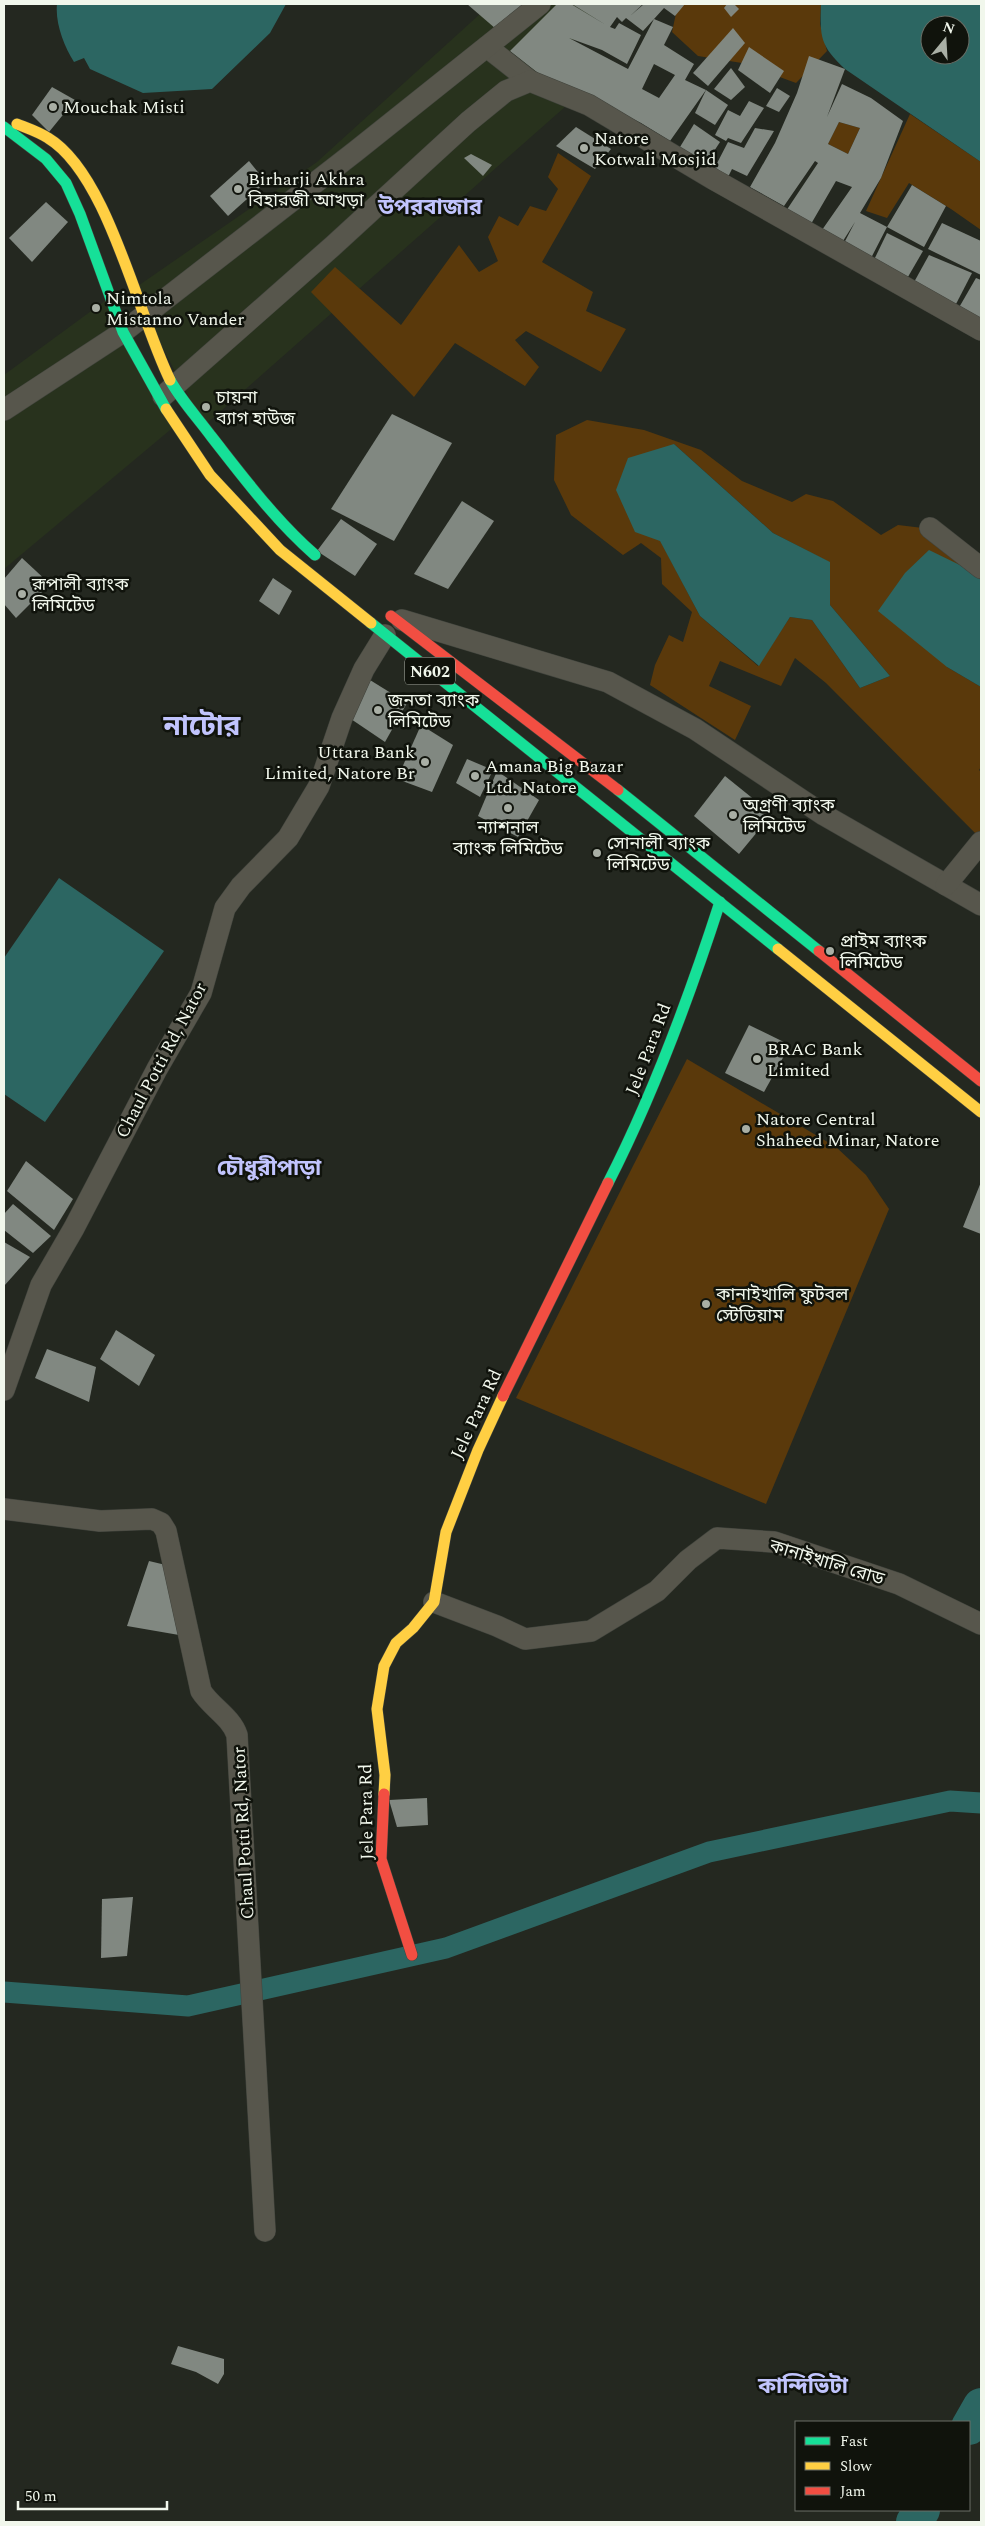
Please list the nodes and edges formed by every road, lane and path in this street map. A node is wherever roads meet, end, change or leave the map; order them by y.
1 (540, 4) edge
2 (487, 47) junction
3 (530, 81) junction
4 (4, 121) edge
5 (4, 127) edge
6 (142, 317) junction
7 (981, 330) edge
8 (123, 332) junction
9 (166, 393) junction
10 (4, 410) edge
11 (930, 528) dead end
12 (323, 561) dead end
13 (981, 568) edge
14 (386, 620) junction
15 (981, 842) edge
16 (946, 885) junction
17 (720, 902) junction
18 (981, 905) edge
19 (981, 1081) edge
20 (981, 1112) edge
21 (4, 1390) edge
22 (4, 1509) edge
23 (434, 1602) junction
24 (981, 1624) edge
25 (412, 1955) dead end
26 (265, 2231) dead end

1 - 2 street
2 - 3 street
2 - 6 street
3 - 7 street
3 - 9 street
4 - 6 main road, N602
5 - 8 main road, N602
6 - 8 street
6 - 9 main road, N602
8 - 9 main road, N602
8 - 10 street
9 - 12 main road, N602
9 - 14 main road, N602
11 - 13 street
14 - 16 street
14 - 17 main road, N602
14 - 19 main road, N602
14 - 21 street, Chaul Potti Rd, Nator
15 - 16 street
16 - 18 street
17 - 20 main road, N602
17 - 23 main road, Jele Para Rd
22 - 26 street, Chaul Potti Rd, Nator
23 - 24 street, কানাইখালি রোড
23 - 25 main road, Jele Para Rd

